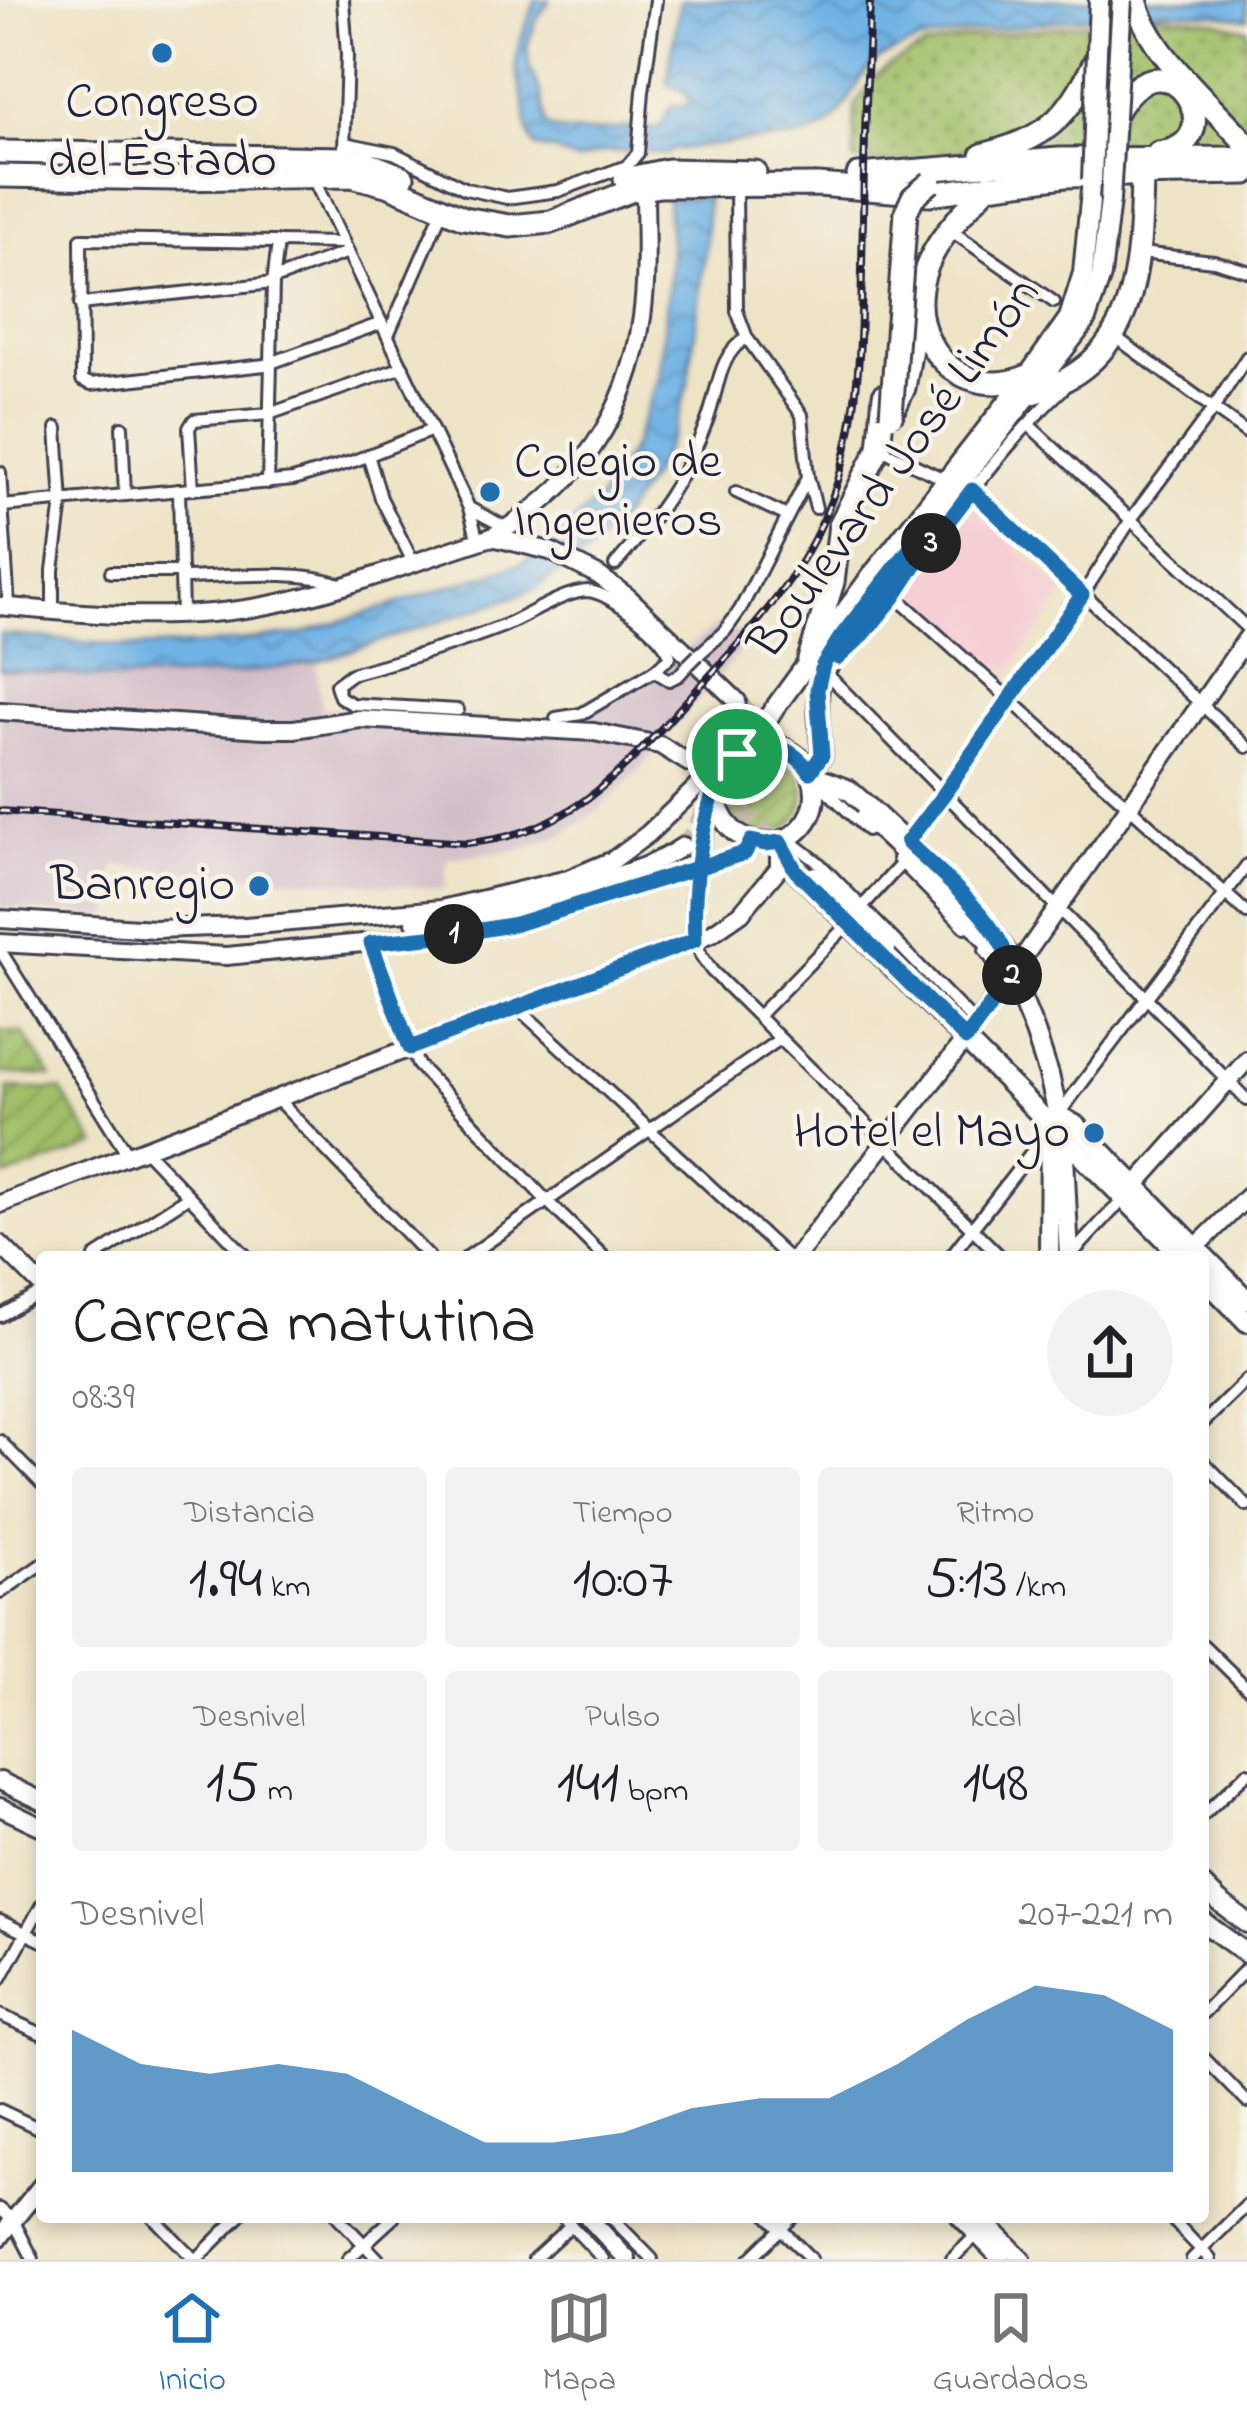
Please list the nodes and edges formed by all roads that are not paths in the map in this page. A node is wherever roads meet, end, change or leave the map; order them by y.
1 (343, 0) edge
2 (656, 0) edge
3 (1099, 0) edge
4 (1122, 0) edge
5 (1136, 0) edge
6 (1095, 61) junction
7 (1116, 112) junction
8 (1247, 145) edge
9 (344, 151) junction
10 (0, 152) edge
11 (1247, 158) edge
12 (1092, 164) junction
13 (81, 166) junction
14 (1247, 173) edge
15 (312, 175) junction
16 (0, 176) edge
17 (1142, 176) junction
18 (723, 180) junction
19 (660, 182) junction
20 (932, 182) junction
21 (818, 185) junction
22 (989, 185) junction
23 (442, 211) junction
24 (950, 230) junction
25 (278, 243) junction
26 (346, 248) junction
27 (1140, 253) junction
28 (1247, 271) edge
29 (273, 281) junction
30 (919, 302) junction
31 (1054, 302) dead end
32 (80, 304) junction
33 (385, 329) junction
34 (1113, 337) junction
35 (747, 338) junction
36 (936, 353) junction
37 (1247, 357) edge
38 (910, 358) junction
39 (272, 363) junction
40 (403, 368) junction
41 (1029, 385) junction
42 (1213, 409) junction
43 (269, 414) junction
44 (890, 420) junction
45 (1029, 424) junction
46 (57, 428) dead end
47 (122, 428) dead end
48 (433, 430) junction
49 (1247, 433) edge
50 (879, 448) junction
51 (368, 455) junction
52 (0, 472) edge
53 (808, 477) junction
54 (946, 480) junction
55 (268, 483) junction
56 (186, 489) junction
57 (972, 490) junction
58 (736, 492) dead end
59 (125, 495) junction
60 (62, 503) junction
61 (2, 506) edge
62 (469, 508) junction
63 (816, 508) dead end
64 (787, 516) junction
65 (1132, 518) junction
66 (2, 529) edge
67 (495, 537) junction
68 (909, 550) junction
69 (414, 564) junction
70 (606, 570) junction
71 (111, 572) dead end
72 (182, 575) junction
73 (345, 586) junction
74 (1082, 595) junction
75 (895, 596) junction
76 (4, 607) edge
77 (53, 612) junction
78 (182, 615) junction
79 (1247, 628) edge
80 (1247, 638) edge
81 (825, 664) junction
82 (654, 671) junction
83 (736, 701) tunnel mouth
84 (1009, 702) junction
85 (1201, 706) junction
86 (0, 710) edge
87 (818, 710) junction
88 (460, 717) junction
89 (556, 718) dead end
90 (1247, 747) edge
91 (731, 761) junction
92 (689, 763) tunnel mouth
93 (811, 774) junction
94 (717, 790) junction
95 (849, 790) junction
96 (944, 794) junction
97 (1129, 806) junction
98 (864, 816) tunnel mouth
99 (751, 841) junction
100 (782, 841) junction
101 (907, 842) junction
102 (683, 846) dead end
103 (902, 863) junction
104 (1247, 865) edge
105 (698, 868) junction
106 (814, 875) tunnel mouth
107 (1225, 894) junction
108 (862, 907) junction
109 (1056, 907) junction
110 (1247, 914) edge
111 (0, 919) edge
112 (289, 922) junction
113 (848, 924) junction
114 (695, 940) junction
115 (371, 943) junction
116 (0, 946) edge
117 (1012, 976) junction
118 (1147, 998) junction
119 (518, 1008) junction
120 (758, 1016) junction
121 (971, 1032) junction
122 (780, 1039) junction
123 (410, 1048) junction
124 (1247, 1060) edge
125 (1228, 1081) junction
126 (278, 1100) junction
127 (1247, 1100) edge
128 (1056, 1126) junction
129 (649, 1129) junction
130 (885, 1142) junction
131 (137, 1153) junction
132 (1130, 1191) junction
133 (189, 1196) junction
134 (1247, 1197) edge
135 (546, 1200) junction
136 (0, 1204) edge
137 (973, 1229) junction
138 (0, 1244) edge
139 (104, 1251) edge
140 (242, 1251) edge
141 (423, 1251) edge
142 (475, 1251) edge
143 (598, 1251) edge
144 (784, 1251) edge
145 (796, 1251) edge
146 (955, 1251) edge
147 (995, 1251) edge
148 (1049, 1251) edge
149 (1068, 1251) edge
150 (1075, 1251) edge
151 (1185, 1251) edge
152 (1191, 1251) edge
153 (1209, 1270) edge
154 (36, 1283) edge
155 (1209, 1283) edge
156 (36, 1293) edge
157 (1247, 1300) edge
158 (0, 1316) edge
159 (1247, 1322) edge
160 (1247, 1380) edge
161 (1209, 1417) edge
162 (0, 1441) edge
163 (1209, 1467) edge
164 (36, 1478) edge
165 (1247, 1506) edge
166 (36, 1568) edge
167 (0, 1593) edge
168 (1209, 1651) edge
169 (1247, 1688) edge
170 (1247, 1773) edge
171 (0, 1780) edge
172 (36, 1798) edge
173 (0, 1808) edge
174 (1209, 1809) edge
175 (36, 1824) edge
176 (1209, 1892) edge
177 (36, 1915) edge
178 (0, 1921) edge
179 (1247, 1923) edge
180 (1209, 1926) edge
181 (26, 1933) junction
182 (36, 1938) edge
183 (1247, 1954) edge
184 (1247, 1967) edge
185 (0, 1980) edge
186 (1209, 2007) edge
187 (0, 2015) edge
188 (36, 2031) edge
189 (1209, 2063) edge
190 (1247, 2102) edge
191 (0, 2110) edge
192 (36, 2127) edge
193 (36, 2191) edge
194 (1247, 2205) edge
195 (7, 2214) edge
196 (159, 2223) edge
197 (232, 2223) edge
198 (344, 2223) edge
199 (387, 2223) edge
200 (571, 2223) edge
201 (576, 2223) edge
202 (578, 2223) edge
203 (617, 2223) edge
204 (775, 2223) edge
205 (787, 2223) edge
206 (985, 2223) edge
207 (1175, 2223) edge
208 (781, 2229) junction
209 (0, 2237) edge
210 (364, 2244) junction
211 (1201, 2256) edge
212 (33, 2259) edge
213 (195, 2259) edge
214 (348, 2259) edge
215 (378, 2259) edge
216 (534, 2259) edge
217 (603, 2259) edge
218 (627, 2259) edge
219 (652, 2259) edge
220 (749, 2259) edge
221 (811, 2259) edge
222 (952, 2259) edge
223 (1001, 2259) edge
224 (1022, 2259) edge

1 - 9 street
2 - 9 street
3 - 6 main road, Boulevard José Limón, bridge
4 - 7 main road, Boulevard José Limón, bridge
5 - 8 highway
6 - 12 main road, Boulevard José Limón, bridge
6 - 20 highway
7 - 12 highway
7 - 41 main road, Boulevard José Limón, bridge
9 - 13 highway
9 - 19 highway
10 - 13 highway
11 - 12 highway
12 - 20 highway
12 - 41 main road, Boulevard José Limón
13 - 15 highway
13 - 16 highway
14 - 17 highway
15 - 23 highway
15 - 26 street
17 - 22 highway
17 - 27 highway
18 - 19 highway
18 - 20 highway
18 - 21 highway
18 - 35 street
19 - 23 highway
19 - 67 main road
20 - 21 highway
20 - 22 highway
20 - 24 highway
20 - 44 highway, bridge
21 - 50 highway
22 - 24 highway
23 - 33 street
24 - 30 highway
24 - 31 street
25 - 26 street
25 - 29 street
25 - 32 street
26 - 29 street
26 - 33 street
27 - 28 street
27 - 34 highway
29 - 32 street
29 - 39 street
30 - 36 highway
30 - 38 highway
32 - 39 street
33 - 39 street
33 - 40 street
34 - 41 highway
34 - 42 street
34 - 45 street, Boulevard José Limón
35 - 53 street
35 - 70 street
36 - 38 highway
36 - 41 highway
37 - 42 street
38 - 44 highway
39 - 43 street
40 - 43 street
40 - 48 street
41 - 54 main road, Boulevard José Limón
41 - 68 main road, Boulevard José Limón
42 - 49 street
42 - 65 street
43 - 55 street
43 - 56 street
44 - 50 highway
45 - 57 street, Boulevard José Limón
45 - 65 street
46 - 60 street
47 - 59 street
48 - 51 street
48 - 62 street
50 - 54 street
50 - 81 highway
51 - 55 street
51 - 69 street
52 - 61 street
53 - 63 street
53 - 64 street
54 - 81 main road, Boulevard José Limón
55 - 56 street
56 - 59 street
56 - 72 street
57 - 74 street
57 - 75 street, Boulevard José Limón
58 - 64 street
59 - 60 street
60 - 61 street
60 - 77 street
61 - 66 street
62 - 67 street
62 - 67 street
64 - 82 street, bridge
65 - 74 street
65 - 79 street
66 - 76 street
67 - 69 main road
67 - 70 main road
68 - 81 main road
68 - 87 main road, Boulevard José Limón
69 - 73 main road
70 - 83 main road
71 - 72 street
72 - 73 street
72 - 78 street
73 - 78 main road
74 - 84 street
74 - 85 street
75 - 81 street, Boulevard José Limón
75 - 84 street
76 - 77 main road
77 - 78 main road
80 - 85 main road
81 - 91 main road, Boulevard José Limón
81 - 96 street
82 - 88 street
82 - 89 street
84 - 96 street
84 - 97 street
85 - 90 street
85 - 97 main road
86 - 88 main road
87 - 93 main road, Boulevard José Limón
87 - 95 main road
88 - 92 main road
91 - 93 main road
91 - 94 main road
91 - 112 main road
93 - 95 main road
93 - 100 main road
93 - 103 street
94 - 99 main road
94 - 105 main road
95 - 101 main road
96 - 101 street
96 - 109 street
97 - 107 street
97 - 109 main road
98 - 117 main road
99 - 100 main road
99 - 105 main road
100 - 108 street
100 - 113 main road
100 - 114 main road
101 - 117 main road
102 - 112 main road
103 - 108 street
103 - 117 street
104 - 107 street
105 - 114 main road
105 - 115 main road
106 - 121 main road
107 - 110 street
107 - 118 street
108 - 121 street
109 - 117 main road
109 - 118 street
111 - 112 main road
113 - 120 street
113 - 121 main road
114 - 119 main road
114 - 120 street
115 - 116 main road
115 - 123 street
116 - 131 street
117 - 121 main road
117 - 128 main road
118 - 125 street
118 - 128 street
119 - 123 main road
119 - 129 street
120 - 122 street
121 - 128 main road
121 - 130 main road
122 - 129 street
122 - 130 street
123 - 126 main road
123 - 135 street
124 - 125 main road
125 - 127 street
125 - 132 main road
126 - 131 main road
126 - 141 street
128 - 132 main road
128 - 137 street
128 - 148 main road
128 - 149 main road
129 - 135 street
129 - 144 street
130 - 137 street
130 - 145 main road
131 - 133 street
131 - 136 main road
132 - 150 street
132 - 151 main road
133 - 139 street
133 - 140 street
134 - 152 main road
135 - 142 street
135 - 143 street
137 - 146 street
137 - 147 street
138 - 154 main road
153 - 157 main road
155 - 159 main road
156 - 158 street
160 - 161 street
162 - 164 street
163 - 165 street
166 - 167 street
168 - 169 street
170 - 174 street
171 - 172 main road
173 - 175 main road
176 - 179 main road
177 - 181 street
178 - 181 street
180 - 183 main road
181 - 182 street
181 - 185 street
184 - 186 street
187 - 188 street
189 - 190 street
191 - 192 street
193 - 195 main road
194 - 211 street
195 - 209 main road
195 - 212 street
196 - 213 street
197 - 213 street
198 - 210 street
199 - 210 street
200 - 216 street
201 - 217 street
202 - 218 main road
203 - 219 street
204 - 208 street
205 - 208 street
206 - 222 street
206 - 223 main road
206 - 224 main road
207 - 211 street
208 - 220 street
208 - 221 street
210 - 214 street
210 - 215 street

